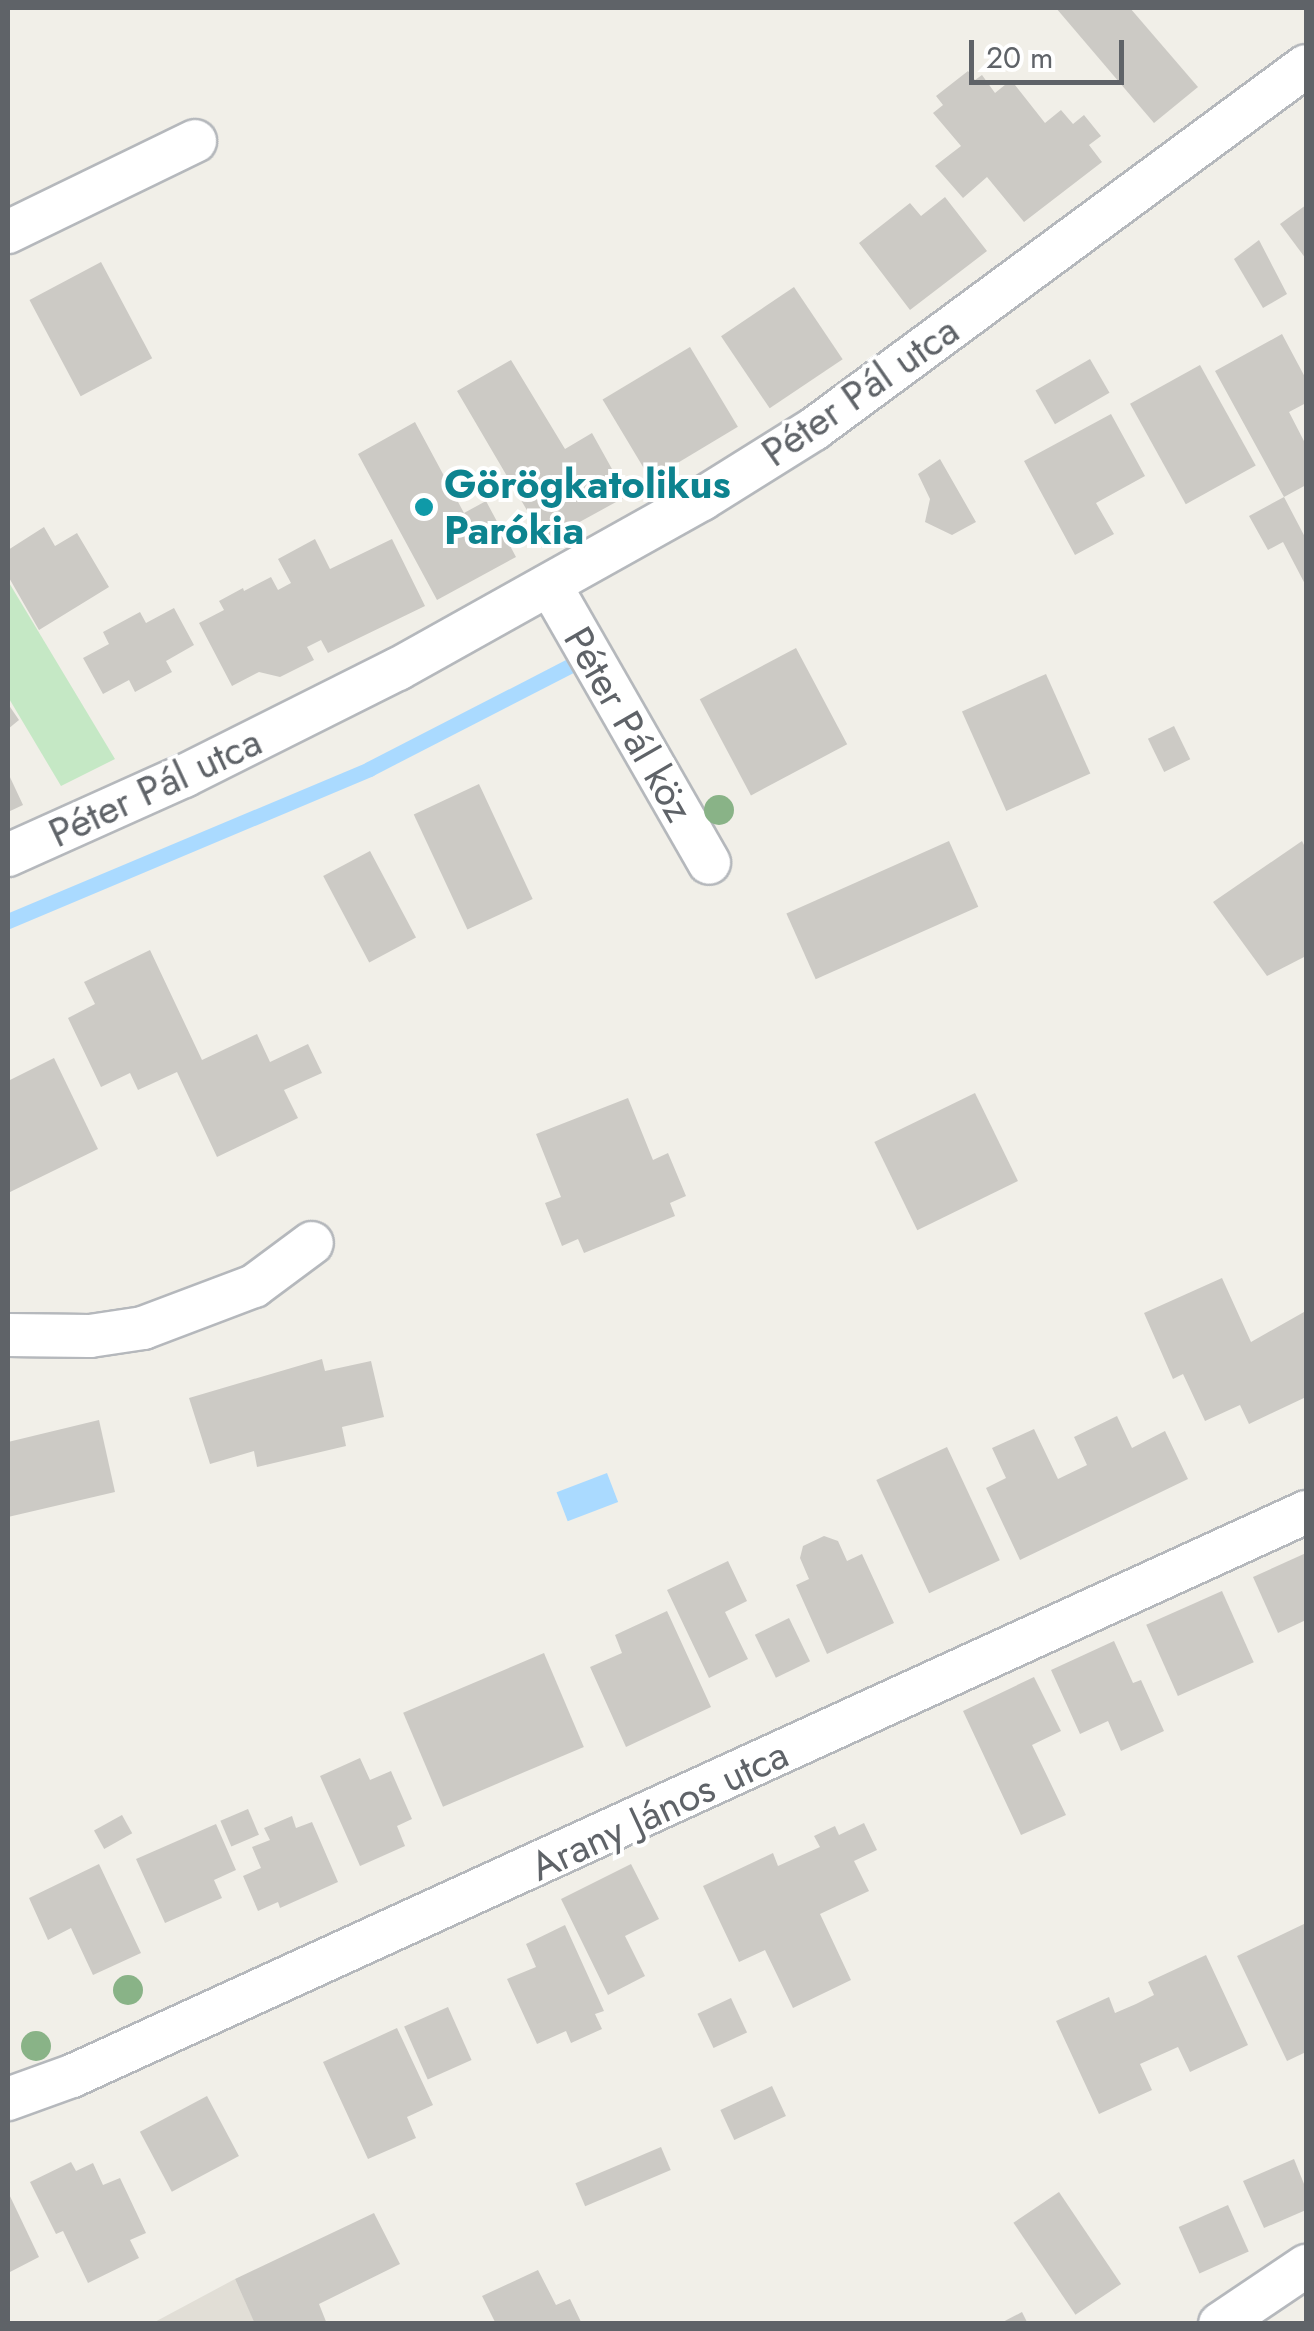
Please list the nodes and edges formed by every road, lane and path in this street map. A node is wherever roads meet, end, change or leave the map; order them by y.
1 (1306, 66) edge
2 (195, 142) dead end
3 (8, 232) edge
4 (550, 585) junction
5 (8, 855) edge
6 (708, 864) dead end
7 (312, 1243) dead end
8 (8, 1335) edge
9 (1306, 1512) edge
10 (8, 2099) edge
11 (1306, 2266) edge
12 (1220, 2324) edge

1 - 4 street, Péter Pál utca
2 - 3 street
4 - 5 street, Péter Pál utca
4 - 6 street, Péter Pál köz
7 - 8 street
9 - 10 street, Arany János utca
11 - 12 street

